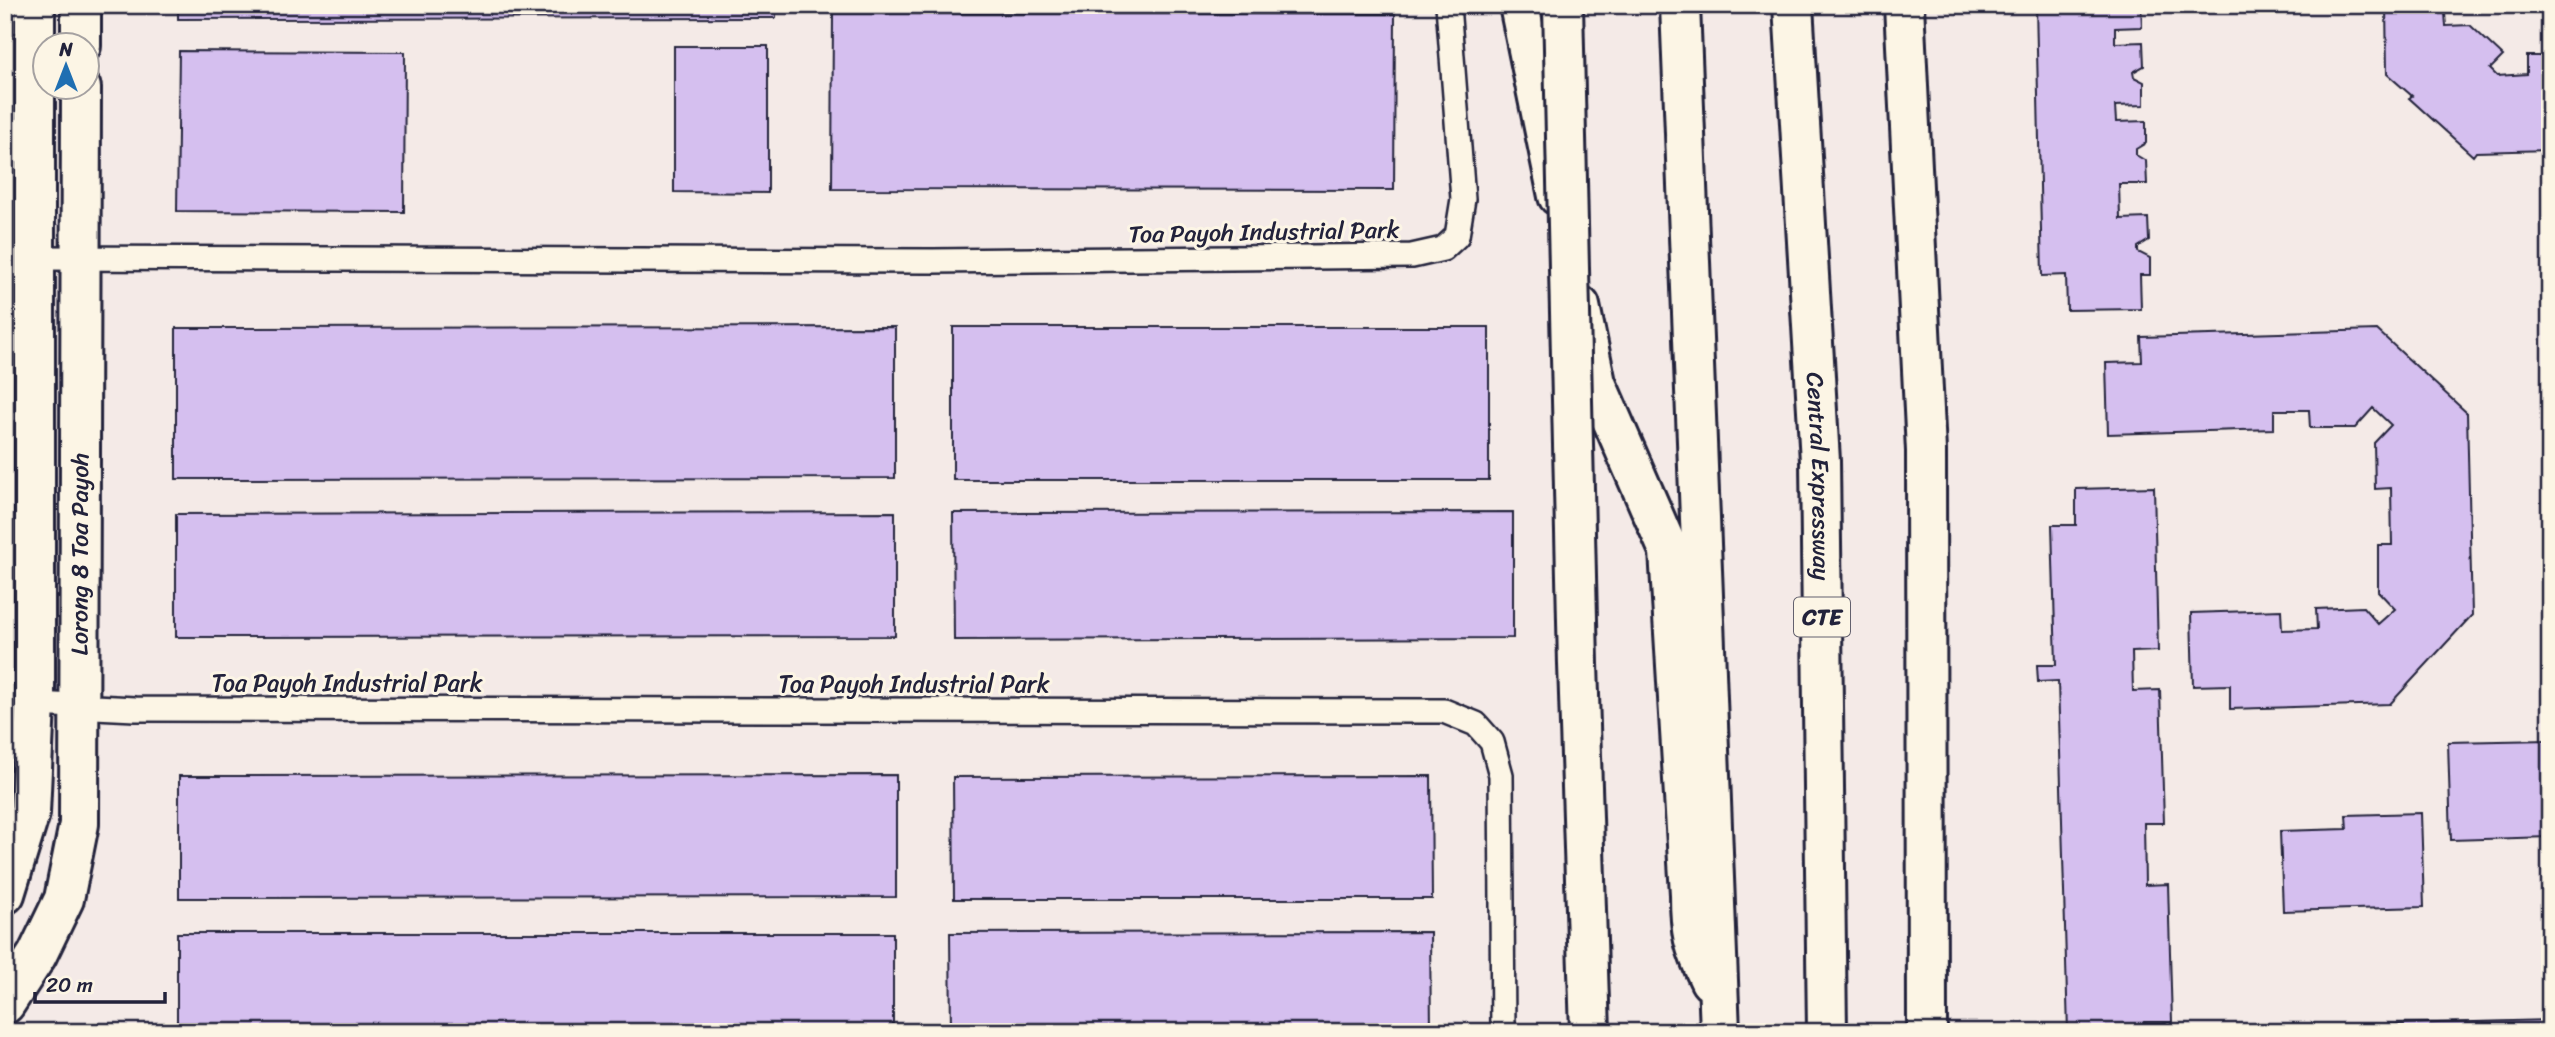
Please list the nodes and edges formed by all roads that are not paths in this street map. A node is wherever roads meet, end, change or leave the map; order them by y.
1 (35, 5) edge
2 (81, 5) edge
3 (1448, 5) edge
4 (1519, 5) edge
5 (1563, 5) edge
6 (1680, 5) edge
7 (1793, 5) edge
8 (1904, 5) edge
9 (81, 32) edge
10 (81, 102) edge
11 (80, 257) junction
12 (35, 258) junction
13 (35, 704) junction
14 (80, 705) junction
15 (5, 894) edge
16 (5, 1004) edge
17 (1720, 1017) edge
18 (1503, 1032) edge
19 (1590, 1032) edge
20 (1827, 1032) edge
21 (1927, 1032) edge

1 - 12 main road, Lorong 8 Toa Payoh
2 - 9 main road
3 - 11 lane, Toa Payoh Industrial Park
4 - 17 main road
5 - 19 main road, bridge
6 - 17 main road
7 - 20 main road, Central Expressway / CTE
8 - 21 main road
10 - 11 main road, Lorong 8 Toa Payoh
11 - 12 lane, Toa Payoh Industrial Park
11 - 14 main road, Lorong 8 Toa Payoh
12 - 13 main road, Lorong 8 Toa Payoh
13 - 14 lane, Toa Payoh Industrial Park
13 - 15 main road, Lorong 8 Toa Payoh
14 - 16 main road, Lorong 8 Toa Payoh
14 - 18 lane, Toa Payoh Industrial Park

